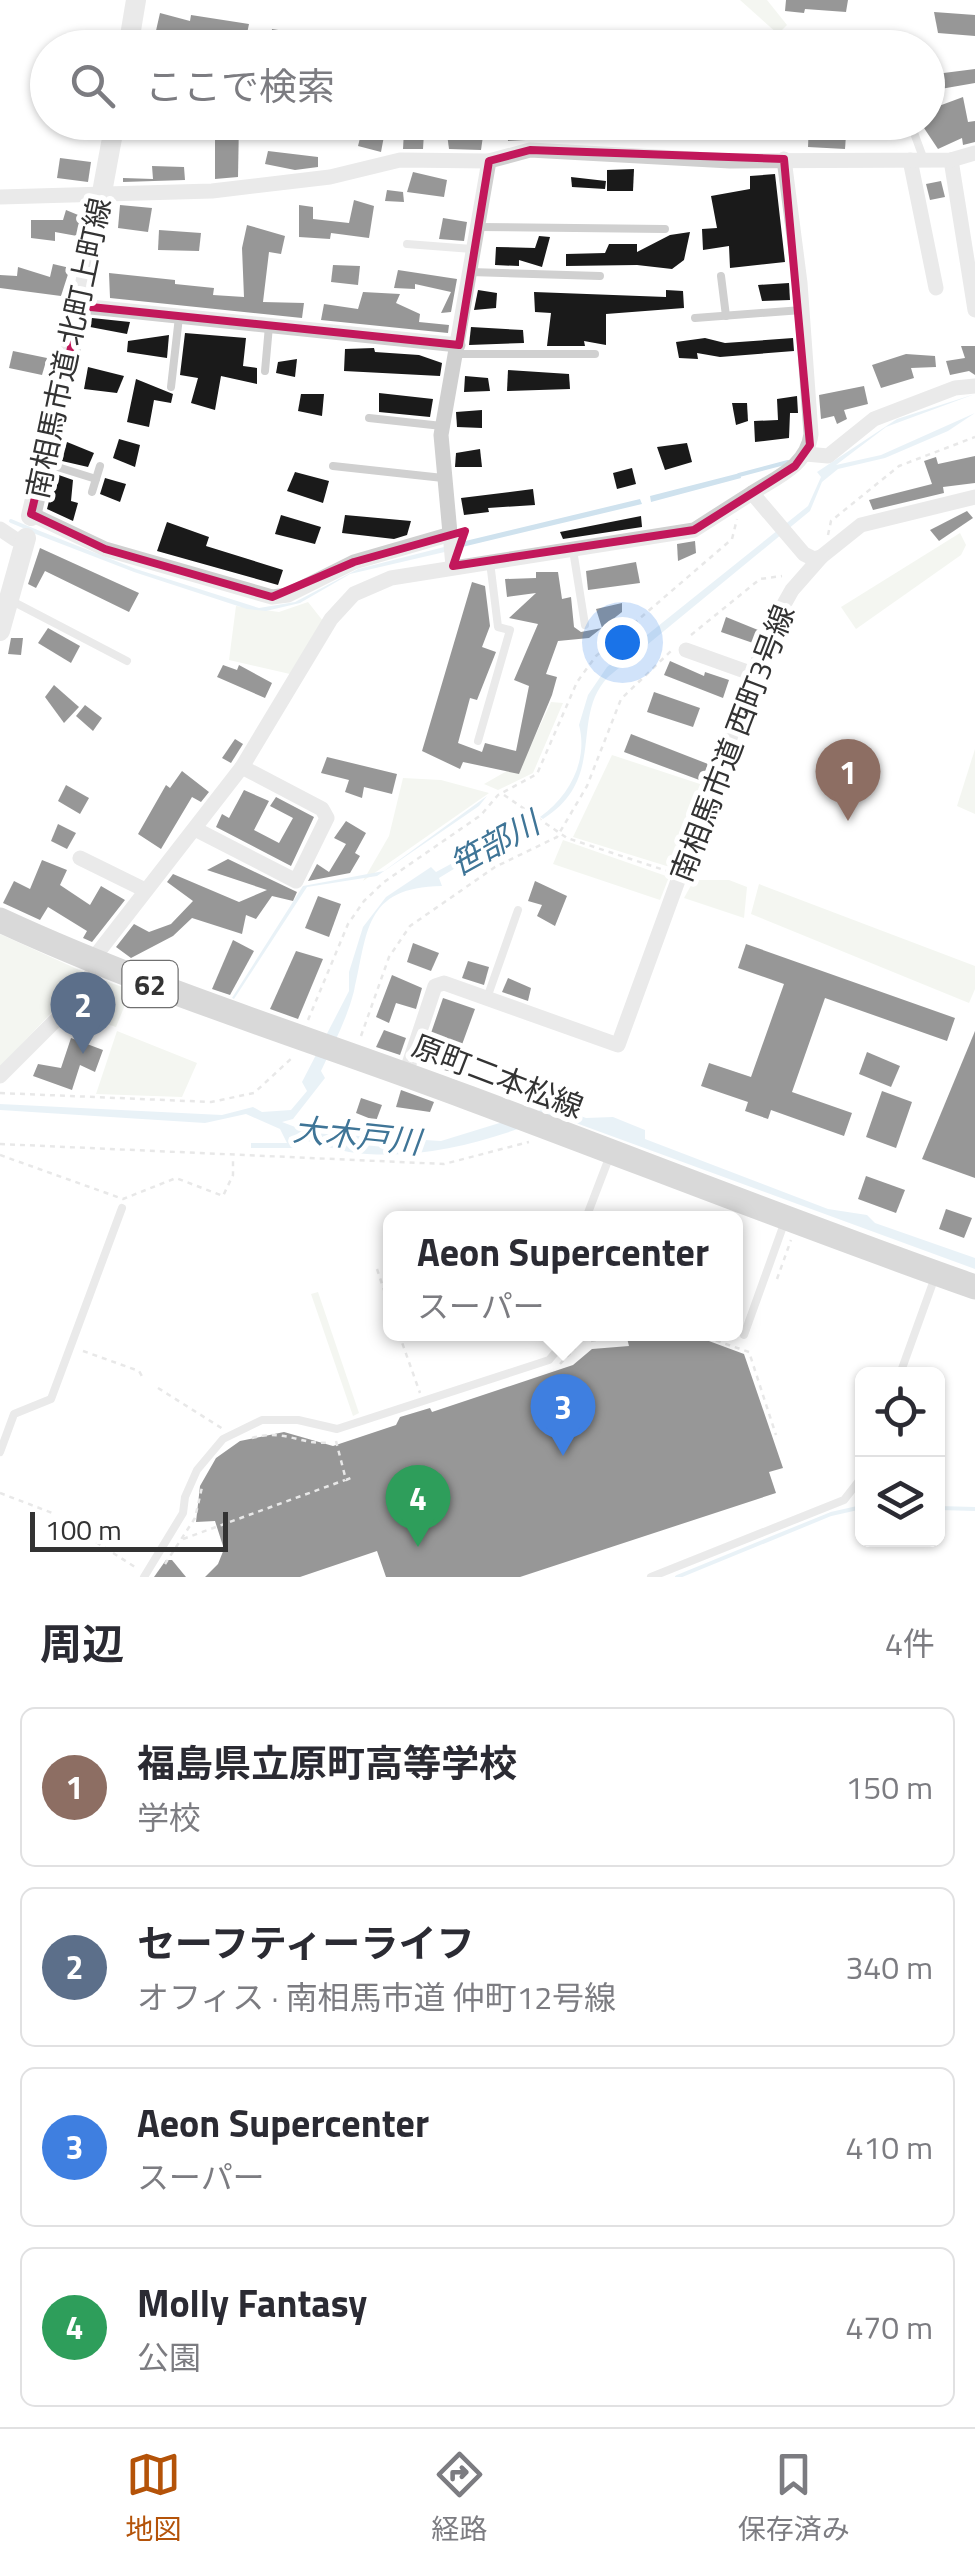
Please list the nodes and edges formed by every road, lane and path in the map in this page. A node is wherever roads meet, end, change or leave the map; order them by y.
1 (136, 0) edge
2 (131, 30) edge
3 (111, 140) edge
4 (913, 140) edge
5 (975, 154) edge
6 (784, 160) junction
7 (917, 160) junction
8 (951, 160) junction
9 (488, 161) junction
10 (0, 197) edge
11 (102, 197) junction
12 (476, 227) junction
13 (666, 229) dead end
14 (407, 244) dead end
15 (472, 249) junction
16 (468, 272) junction
17 (600, 276) dead end
18 (721, 276) dead end
19 (936, 288) dead end
20 (81, 306) junction
21 (802, 310) junction
22 (975, 310) edge
23 (726, 316) junction
24 (179, 317) junction
25 (696, 318) dead end
26 (269, 326) junction
27 (458, 350) junction
28 (595, 354) dead end
29 (265, 370) dead end
30 (975, 386) edge
31 (171, 387) dead end
32 (369, 418) dead end
33 (442, 426) junction
34 (975, 437) edge
35 (806, 454) junction
36 (44, 463) junction
37 (100, 466) dead end
38 (333, 466) dead end
39 (443, 478) junction
40 (96, 479) junction
41 (92, 492) dead end
42 (752, 493) junction
43 (975, 497) edge
44 (730, 509) junction
45 (31, 515) junction
46 (0, 529) edge
47 (21, 538) junction
48 (452, 549) junction
49 (573, 550) junction
50 (826, 551) junction
51 (490, 562) junction
52 (796, 584) junction
53 (9, 599) junction
54 (585, 625) dead end
55 (0, 630) edge
56 (681, 648) junction
57 (127, 661) dead end
58 (753, 674) junction
59 (478, 741) dead end
60 (242, 767) junction
61 (503, 794) junction
62 (195, 829) junction
63 (558, 833) junction
64 (80, 858) dead end
65 (680, 876) junction
66 (143, 889) junction
67 (518, 910) dead end
68 (0, 920) edge
69 (97, 960) junction
70 (487, 998) junction
71 (301, 1044) junction
72 (351, 1057) junction
73 (0, 1076) edge
74 (404, 1076) junction
75 (0, 1093) edge
76 (542, 1132) junction
77 (0, 1144) edge
78 (0, 1154) edge
79 (611, 1154) junction
80 (233, 1157) junction
81 (122, 1208) dead end
82 (589, 1211) edge
83 (785, 1221) junction
84 (377, 1270) dead end
85 (936, 1273) junction
86 (975, 1287) edge
87 (383, 1288) edge
88 (744, 1336) dead end
89 (401, 1341) edge
90 (565, 1341) edge
91 (598, 1341) edge
92 (717, 1341) edge
93 (71, 1346) junction
94 (754, 1347) dead end
95 (750, 1357) junction
96 (902, 1367) edge
97 (548, 1368) dead end
98 (143, 1378) dead end
99 (158, 1388) dead end
100 (420, 1394) dead end
101 (224, 1430) dead end
102 (776, 1435) dead end
103 (347, 1437) dead end
104 (249, 1438) dead end
105 (333, 1442) junction
106 (0, 1452) edge
107 (353, 1477) dead end
108 (346, 1480) junction
109 (855, 1487) edge
110 (0, 1493) edge
111 (56, 1514) dead end
112 (71, 1526) dead end
113 (181, 1540) dead end
114 (142, 1574) edge
115 (651, 1577) edge

1 - 2 street
3 - 11 street, 南相馬市道 北町上町線
4 - 7 lane
5 - 8 street
6 - 7 street
6 - 9 street
6 - 21 street
7 - 8 street
7 - 19 street
8 - 22 street
9 - 11 street
9 - 12 street
10 - 11 street
11 - 20 street, 南相馬市道 北町上町線
12 - 13 lane
12 - 15 street
14 - 15 lane
15 - 16 street
16 - 17 lane
16 - 27 street
18 - 23 lane
20 - 24 street
20 - 36 street, 南相馬市道 北町上町線
21 - 23 lane
21 - 35 street
23 - 25 lane
24 - 26 street
24 - 31 lane
26 - 27 street
26 - 29 lane
27 - 28 lane
27 - 33 street
30 - 35 street
32 - 33 lane
33 - 39 street
34 - 50 path
35 - 42 street
36 - 40 lane
36 - 45 street, 南相馬市道 北町上町線
37 - 40 lane
38 - 39 lane
39 - 48 street
40 - 41 lane
42 - 44 street
42 - 50 street
43 - 50 street, 南相馬市道 西町3号線
44 - 49 street
44 - 61 path
45 - 47 street, 南相馬市道 北町上町線
45 - 48 street
46 - 47 street
47 - 53 street, 南相馬市道 北町上町線
48 - 51 street
48 - 60 street
49 - 51 street
49 - 54 lane
50 - 52 street, 南相馬市道 西町3号線
51 - 59 lane
52 - 56 path
52 - 58 street, 南相馬市道 西町3号線
53 - 55 street, 南相馬市道 北町上町線
53 - 57 lane
56 - 58 street
56 - 63 path
58 - 65 street, 南相馬市道 西町3号線
60 - 62 street
60 - 62 street
61 - 63 path
61 - 71 path
62 - 66 street
63 - 65 path
63 - 72 path
64 - 66 street
65 - 70 street, 南相馬市道 西町3号線
66 - 69 street
67 - 70 lane
68 - 69 main road, 原町二本松線 / 62
69 - 71 main road, 原町二本松線 / 62
69 - 73 street
70 - 74 street, 南相馬市道 西町3号線
71 - 72 main road, 原町二本松線 / 62
71 - 75 path
72 - 74 main road, 原町二本松線 / 62
74 - 76 main road, 原町二本松線 / 62
76 - 79 main road, 原町二本松線 / 62
76 - 80 path
77 - 80 path
78 - 80 path
79 - 82 lane
79 - 83 main road, 原町二本松線 / 62
81 - 93 lane
83 - 85 main road, 原町二本松線 / 62
83 - 88 lane
84 - 87 path
85 - 86 main road, 原町二本松線 / 62
85 - 96 lane
89 - 100 path
90 - 114 lane
91 - 97 path
92 - 95 path
93 - 98 path
93 - 106 lane
94 - 95 path
95 - 102 path
99 - 101 path
103 - 105 path
104 - 105 path
105 - 108 path
107 - 108 path
108 - 113 path
109 - 115 lane
110 - 111 path
112 - 114 path

